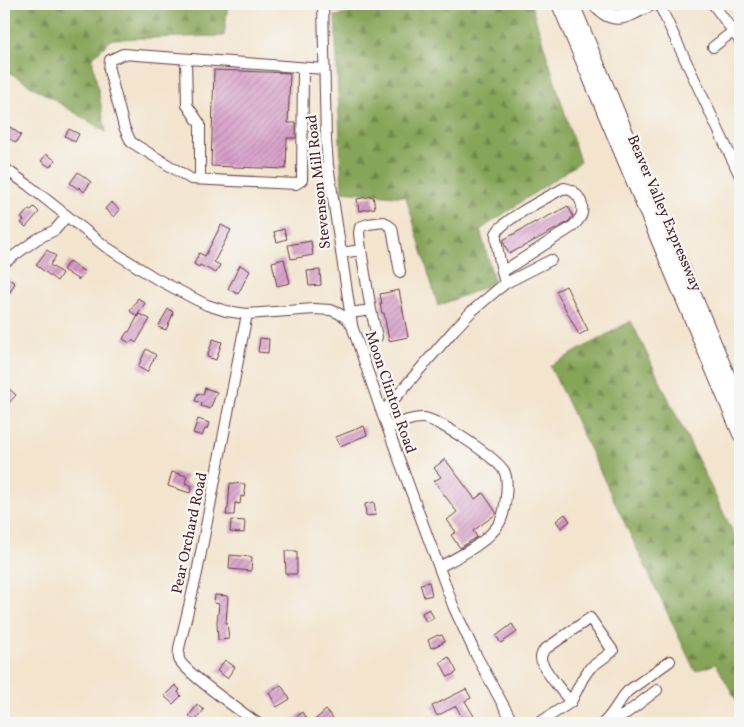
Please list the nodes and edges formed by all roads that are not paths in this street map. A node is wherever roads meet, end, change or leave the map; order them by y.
1 (323, 4) edge
2 (560, 4) edge
3 (572, 4) edge
4 (595, 4) edge
5 (650, 4) edge
6 (659, 4) edge
7 (713, 4) edge
8 (737, 29) edge
9 (740, 41) edge
10 (713, 47) dead end
11 (186, 59) junction
12 (303, 68) junction
13 (324, 69) junction
14 (4, 168) edge
15 (740, 176) edge
16 (200, 179) junction
17 (67, 216) junction
18 (361, 250) junction
19 (341, 253) junction
20 (551, 260) dead end
21 (4, 263) edge
22 (400, 272) dead end
23 (502, 272) junction
24 (505, 284) junction
25 (371, 310) junction
26 (350, 313) junction
27 (247, 314) junction
28 (352, 326) junction
29 (377, 336) dead end
30 (740, 405) edge
31 (382, 413) junction
32 (388, 429) junction
33 (740, 434) edge
34 (439, 568) junction
35 (670, 661) dead end
36 (657, 690) dead end
37 (571, 702) junction
38 (606, 721) edge
39 (257, 723) edge
40 (513, 723) edge
41 (539, 723) edge

1 - 13 street, Stevenson Mill Road
2 - 33 highway, Beaver Valley Expressway
3 - 30 highway, Beaver Valley Expressway
4 - 5 highway
6 - 15 street
7 - 8 street
8 - 9 street
8 - 10 street
11 - 12 street
11 - 16 street
11 - 16 street
12 - 13 street
12 - 16 street
13 - 19 street, Stevenson Mill Road
14 - 17 street, Moon Clinton Road
17 - 21 street
17 - 27 street, Moon Clinton Road
18 - 19 street
18 - 22 street
18 - 25 street
19 - 26 street, Stevenson Mill Road
20 - 24 street
23 - 23 street
23 - 24 street
24 - 31 street
25 - 26 street
25 - 29 street
26 - 28 street, Stevenson Mill Road
27 - 28 street, Moon Clinton Road
27 - 39 street, Pear Orchard Road
28 - 31 street, Moon Clinton Road
31 - 32 street, Moon Clinton Road
32 - 34 street, Moon Clinton Road
32 - 34 street
34 - 40 street, Moon Clinton Road
35 - 38 street
36 - 38 street
37 - 37 street
37 - 41 street

